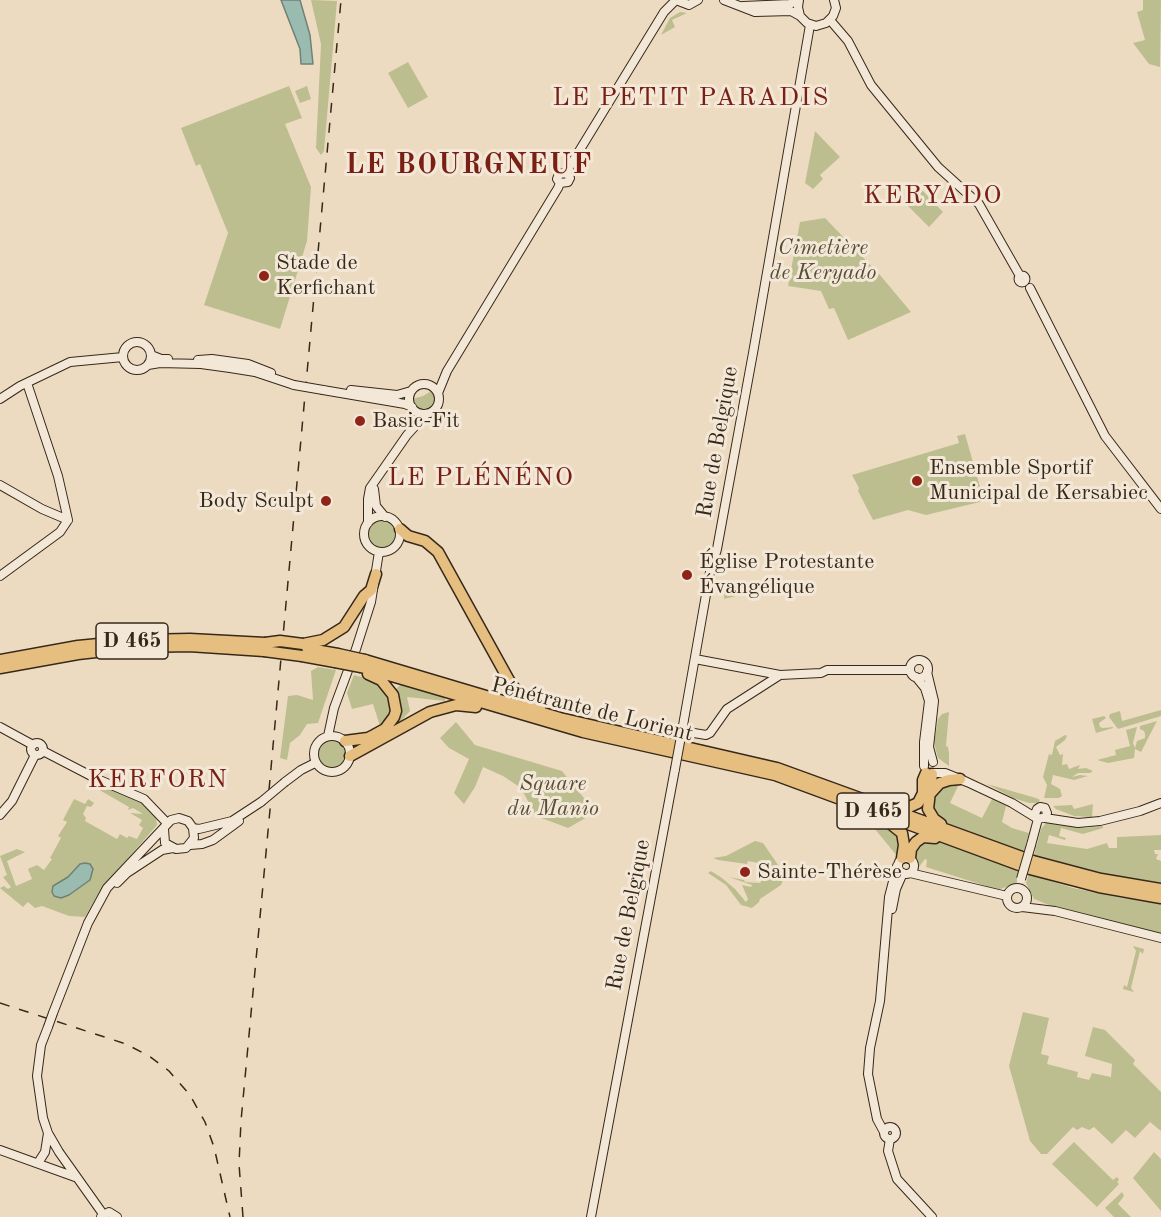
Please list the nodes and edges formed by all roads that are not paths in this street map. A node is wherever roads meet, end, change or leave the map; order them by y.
1 (676, 0) edge
2 (698, 0) edge
3 (724, 0) edge
4 (798, 0) edge
5 (834, 0) edge
6 (739, 6) junction
7 (800, 16) junction
8 (830, 20) junction
9 (810, 25) junction
10 (151, 355) junction
11 (123, 357) junction
12 (148, 364) junction
13 (447, 371) junction
14 (27, 383) junction
15 (295, 383) junction
16 (429, 385) junction
17 (323, 388) junction
18 (411, 392) junction
19 (438, 393) junction
20 (0, 399) edge
21 (413, 408) junction
22 (426, 414) junction
23 (406, 435) junction
24 (376, 479) junction
25 (0, 485) edge
26 (1161, 509) edge
27 (385, 517) junction
28 (68, 520) junction
29 (368, 523) junction
30 (400, 529) junction
31 (379, 552) junction
32 (376, 574) junction
33 (0, 576) edge
34 (264, 647) junction
35 (303, 649) junction
36 (695, 659) junction
37 (0, 660) edge
38 (362, 666) junction
39 (0, 668) edge
40 (910, 670) junction
41 (927, 672) junction
42 (780, 675) junction
43 (916, 677) junction
44 (0, 727) edge
45 (600, 728) junction
46 (682, 731) junction
47 (583, 732) junction
48 (328, 736) junction
49 (345, 741) junction
50 (39, 753) junction
51 (350, 756) junction
52 (315, 763) junction
53 (777, 768) junction
54 (931, 769) junction
55 (784, 778) junction
56 (963, 781) junction
57 (930, 794) junction
58 (1012, 803) junction
59 (1161, 803) edge
60 (251, 809) junction
61 (0, 815) edge
62 (1042, 816) junction
63 (165, 826) junction
64 (193, 828) junction
65 (190, 845) junction
66 (173, 848) junction
67 (906, 866) junction
68 (1030, 869) junction
69 (1059, 869) junction
70 (1020, 888) junction
71 (1161, 889) edge
72 (1006, 896) junction
73 (1027, 896) junction
74 (1161, 898) edge
75 (1022, 907) junction
76 (1055, 911) junction
77 (88, 923) junction
78 (1161, 938) edge
79 (48, 1133) junction
80 (0, 1149) edge
81 (38, 1163) junction
82 (75, 1177) junction
83 (102, 1216) edge
84 (117, 1217) edge
85 (591, 1217) edge
86 (932, 1217) edge

1 - 2 main road
1 - 13 main road
3 - 6 main road
4 - 6 main road
4 - 7 main road
5 - 8 main road
6 - 7 main road
7 - 9 main road
8 - 9 main road
8 - 26 main road
9 - 36 main road, Rue de Belgique
10 - 11 main road
10 - 12 main road
10 - 15 main road
11 - 12 main road
11 - 14 main road
12 - 15 main road
13 - 16 main road
13 - 19 main road
14 - 20 main road
14 - 28 main road
15 - 17 main road, bridge
16 - 18 main road
16 - 19 main road
17 - 18 main road
17 - 21 main road
18 - 21 main road
19 - 22 main road
21 - 22 main road
21 - 23 main road
22 - 23 main road
23 - 24 main road
24 - 27 main road
24 - 29 main road
25 - 28 main road
27 - 29 main road
27 - 30 main road
28 - 33 main road
29 - 31 main road
30 - 31 main road
30 - 45 highway
31 - 32 main road
32 - 35 highway
32 - 48 main road
34 - 35 highway, Pénétrante de Lorient / D 465, bridge
34 - 37 highway, Pénétrante de Lorient / D 465
34 - 39 highway, Pénétrante de Lorient / D 465
35 - 38 highway, Pénétrante de Lorient / D 465, bridge
36 - 42 main road
36 - 46 main road, Rue de Belgique
38 - 45 highway, Pénétrante de Lorient / D 465
38 - 47 highway, Pénétrante de Lorient / D 465
38 - 49 highway
40 - 41 main road
40 - 42 main road
40 - 43 main road
41 - 43 main road
41 - 54 main road
42 - 46 main road
43 - 54 main road
44 - 50 main road
45 - 53 highway, Pénétrante de Lorient / D 465
46 - 85 main road, Rue de Belgique, bridge
47 - 51 highway
47 - 55 highway, Pénétrante de Lorient / D 465
48 - 49 main road
48 - 52 main road
49 - 51 main road
50 - 61 main road
50 - 63 main road
51 - 52 main road
52 - 60 main road, bridge
53 - 54 highway
53 - 69 highway, Pénétrante de Lorient / D 465
54 - 56 main road
54 - 57 highway
55 - 67 highway
55 - 68 highway, Pénétrante de Lorient / D 465
56 - 57 highway
56 - 58 main road
57 - 69 highway
58 - 62 main road
58 - 62 main road
59 - 62 main road
60 - 64 main road
60 - 65 main road
62 - 70 main road, bridge
63 - 64 main road
63 - 66 main road
63 - 77 main road
64 - 65 main road
65 - 66 main road
66 - 77 main road
67 - 68 highway
67 - 72 main road
67 - 86 main road
68 - 74 highway, Pénétrante de Lorient / D 465
69 - 71 highway, Pénétrante de Lorient / D 465
70 - 72 main road
70 - 73 main road
72 - 75 main road
73 - 75 main road
73 - 76 main road
75 - 76 main road
76 - 78 main road
77 - 79 main road, bridge
79 - 81 main road
79 - 82 main road
80 - 81 main road
81 - 82 main road
82 - 83 main road
83 - 84 main road

